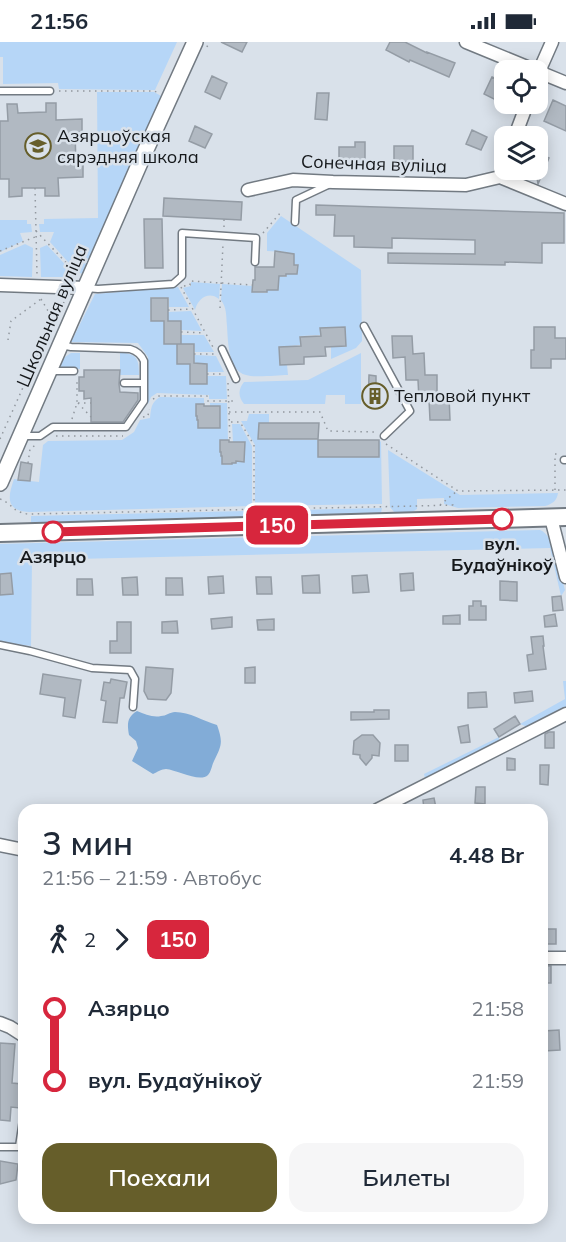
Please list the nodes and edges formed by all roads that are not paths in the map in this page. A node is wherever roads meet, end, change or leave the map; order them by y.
1 (195, 42) edge
2 (466, 42) edge
3 (552, 42) edge
4 (508, 60) edge
5 (544, 60) edge
6 (548, 76) edge
7 (566, 82) edge
8 (0, 91) edge
9 (50, 91) road end
10 (494, 175) edge
11 (518, 180) edge
12 (333, 182) junction
13 (248, 190) dead end
14 (566, 204) edge
15 (295, 222) dead end
16 (255, 262) dead end
17 (0, 285) edge
18 (86, 288) junction
19 (364, 326) dead end
20 (61, 345) junction
21 (222, 349) dead end
22 (50, 371) junction
23 (76, 372) road end
24 (236, 379) dead end
25 (124, 383) dead end
26 (144, 383) junction
27 (21, 436) junction
28 (383, 439) road end
29 (0, 483) edge
30 (558, 517) edge
31 (0, 533) edge
32 (566, 577) edge
33 (0, 645) edge
34 (133, 707) dead end
35 (566, 714) edge
36 (389, 804) edge
37 (0, 845) edge
38 (18, 849) edge
39 (548, 958) edge
40 (566, 958) edge
41 (0, 1023) edge
42 (18, 1032) edge
43 (0, 1147) edge
44 (18, 1147) edge

1 - 18 street, Школьная вуліца
2 - 4 street
3 - 5 street
6 - 7 street
8 - 9 lane
10 - 12 street, Сонечная вуліца
11 - 14 street, Сонечная вуліца
12 - 13 street, Сонечная вуліца
12 - 15 lane
16 - 18 lane
17 - 18 street
18 - 20 street, Школьная вуліца
19 - 28 lane
20 - 22 street, Школьная вуліца
20 - 26 lane
21 - 24 lane
22 - 23 lane
22 - 27 street, Школьная вуліца
25 - 26 lane
26 - 27 lane
27 - 29 street, Школьная вуліца
30 - 31 main road
30 - 32 street
33 - 34 lane
35 - 36 street
37 - 38 street
39 - 40 street
41 - 42 street
43 - 44 lane

